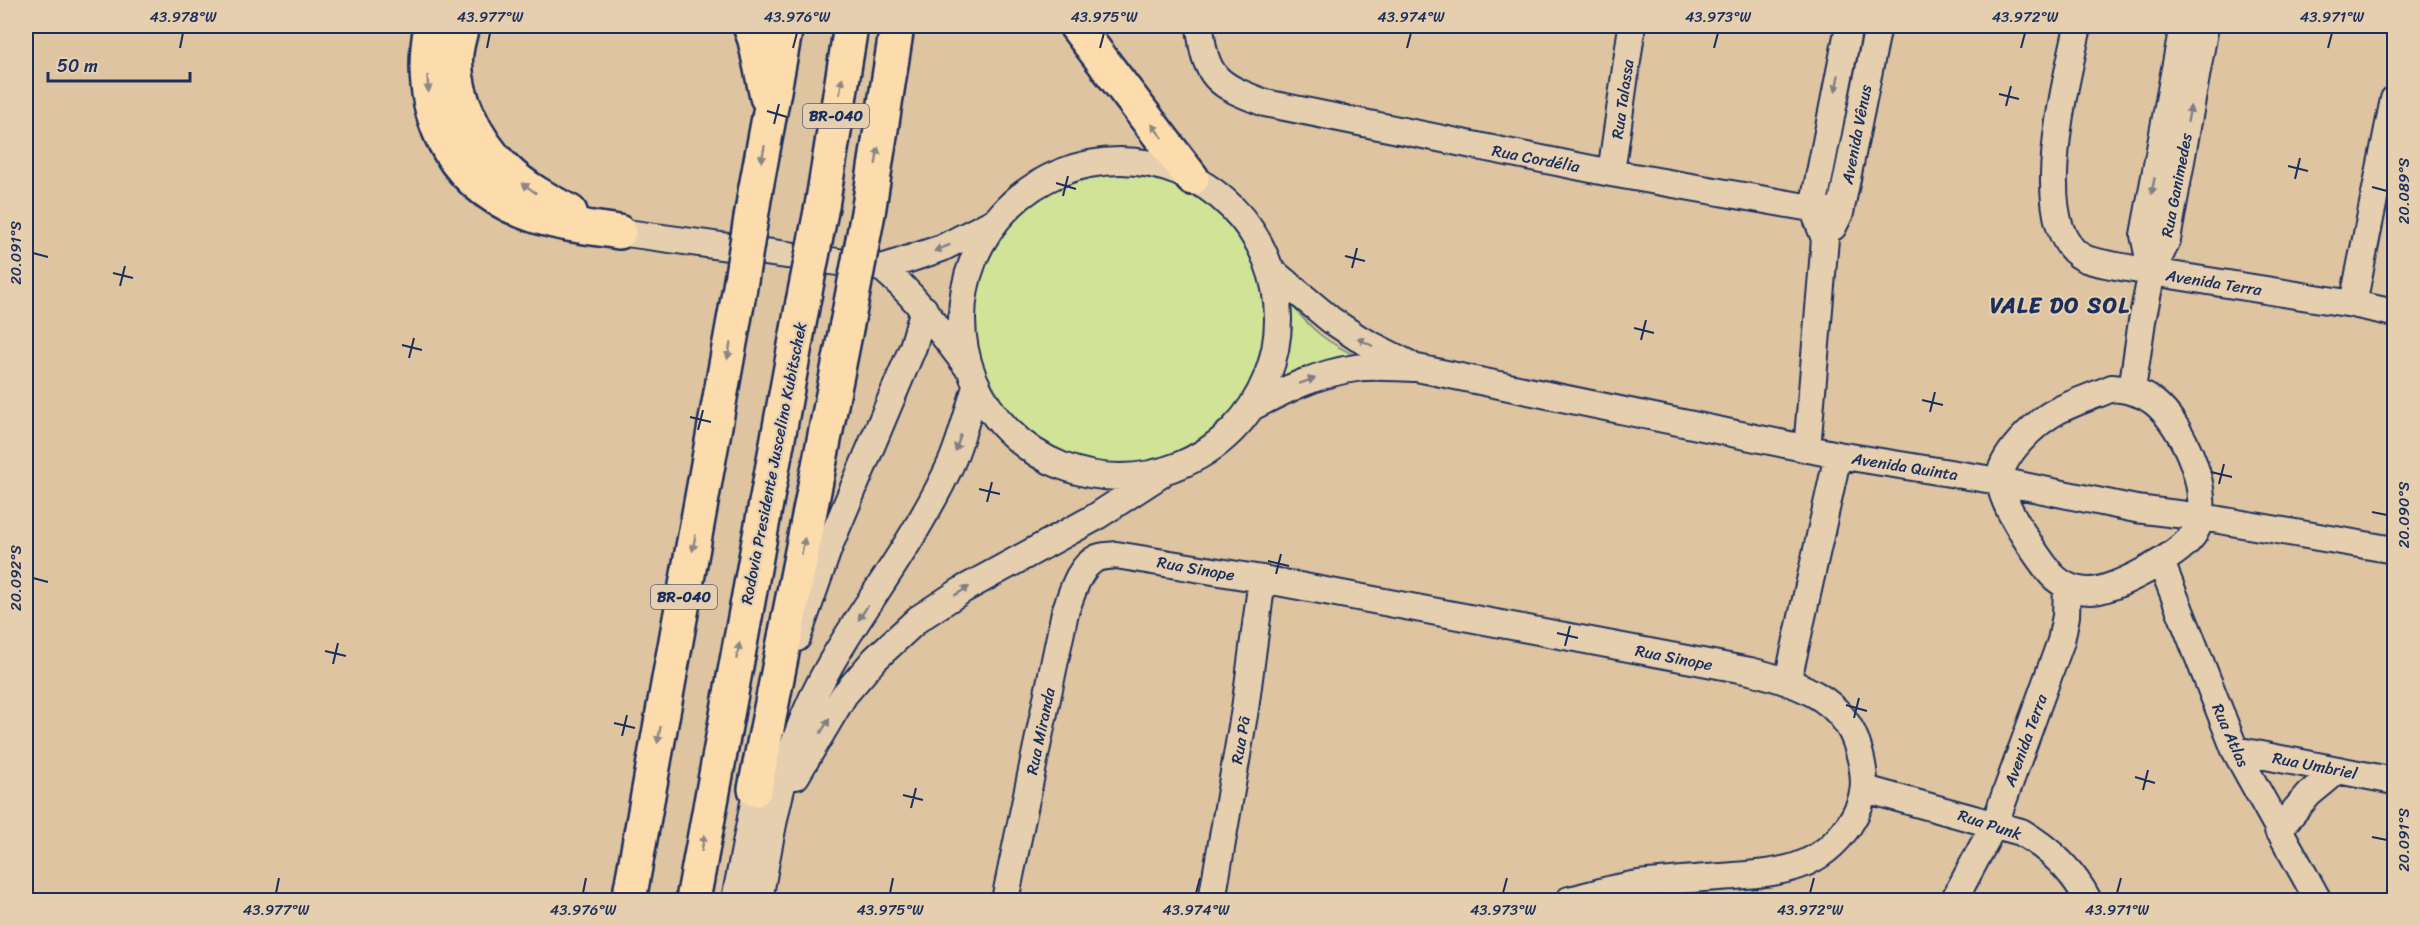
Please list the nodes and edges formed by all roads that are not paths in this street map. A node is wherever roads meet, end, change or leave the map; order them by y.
1 (431, 26) edge
2 (462, 26) edge
3 (750, 26) edge
4 (786, 26) edge
5 (851, 26) edge
6 (897, 26) edge
7 (1076, 26) edge
8 (1200, 26) edge
9 (1632, 26) edge
10 (1849, 26) edge
11 (1878, 26) edge
12 (2078, 26) edge
13 (2183, 26) edge
14 (2205, 26) edge
15 (2394, 99) edge
16 (770, 116) junction
17 (1611, 173) junction
18 (1192, 178) junction
19 (1813, 208) junction
20 (1840, 213) junction
21 (994, 221) junction
22 (619, 232) junction
23 (1825, 239) junction
24 (882, 268) junction
25 (1272, 271) junction
26 (2152, 272) junction
27 (2353, 304) junction
28 (924, 309) junction
29 (2394, 312) edge
30 (1417, 369) junction
31 (973, 378) junction
32 (2132, 390) junction
33 (1254, 406) junction
34 (1807, 449) junction
35 (1838, 455) junction
36 (1166, 471) junction
37 (2000, 481) junction
38 (2202, 517) junction
39 (2394, 550) edge
40 (2161, 562) junction
41 (1086, 566) joint
42 (1262, 579) junction
43 (2067, 587) junction
44 (1788, 680) junction
45 (2235, 750) junction
46 (2338, 770) junction
47 (2394, 781) edge
48 (1865, 789) junction
49 (765, 801) junction
50 (1995, 823) junction
51 (2278, 830) junction
52 (629, 900) edge
53 (693, 900) edge
54 (735, 900) edge
55 (759, 900) edge
56 (1005, 900) edge
57 (1212, 900) edge
58 (1569, 900) edge
59 (1954, 900) edge
60 (2088, 900) edge
61 (2318, 900) edge

1 -> 22 highway
22 -> 2 highway
3 - 16 highway
4 - 16 highway, BR-040
53 -> 5 highway, Rodovia Presidente Juscelino Kubitschek / BR-040, bridge
49 -> 6 highway, bridge
18 -> 7 highway
8 - 17 street, Rua Cordélia
9 - 17 street, Rua Talassa
10 -> 19 street, Avenida Vênus
11 - 20 street, Avenida Vênus
12 - 26 street
13 -> 26 street, Rua Ganimedes
26 -> 14 street, Rua Ganimedes
15 - 27 street
16 -> 52 highway, BR-040, bridge
17 - 19 street, Rua Cordélia
18 - 21 street
18 - 25 street
19 - 20 street, Rua Cordélia
19 - 23 street, Avenida Vênus
20 - 23 street, Avenida Vênus
21 -> 24 street
21 - 31 street
22 - 24 street
23 - 34 street, Avenida Vênus
24 - 28 street
30 -> 25 street, Avenida Quinta
25 - 33 street
26 - 27 street, Avenida Terra
26 - 32 street, Avenida Terra
27 - 29 street, Avenida Terra
28 - 31 street
28 - 49 street
33 -> 30 street, Avenida Quinta
30 - 34 street, Avenida Quinta
31 - 36 street
31 -> 49 street
32 - 37 street
32 - 38 street
33 - 36 street
34 - 35 street, Avenida Quinta
35 - 37 street, Avenida Quinta
35 - 44 street
49 -> 36 street
37 - 38 street, Avenida Quinta
37 - 43 street
38 - 39 street, Avenida Quinta
38 - 40 street
40 - 43 street
40 - 45 street, Rua Atlas
41 - 42 street, Rua Sinope
41 - 56 street, Rua Miranda
42 - 44 street, Rua Sinope
42 - 57 street, Rua Pã
43 - 50 street, Avenida Terra
44 - 48 street, Rua Sinope
45 - 46 street, Rua Umbriel
45 - 51 street, Rua Atlas
46 - 47 street, Rua Umbriel
46 - 51 street
48 - 50 street, Rua Punk
48 - 58 street, Rua Sinope
49 - 54 street
49 - 55 street
50 - 59 street, Avenida Terra
50 - 60 street, Rua Punk
51 - 61 street, Rua Atlas

